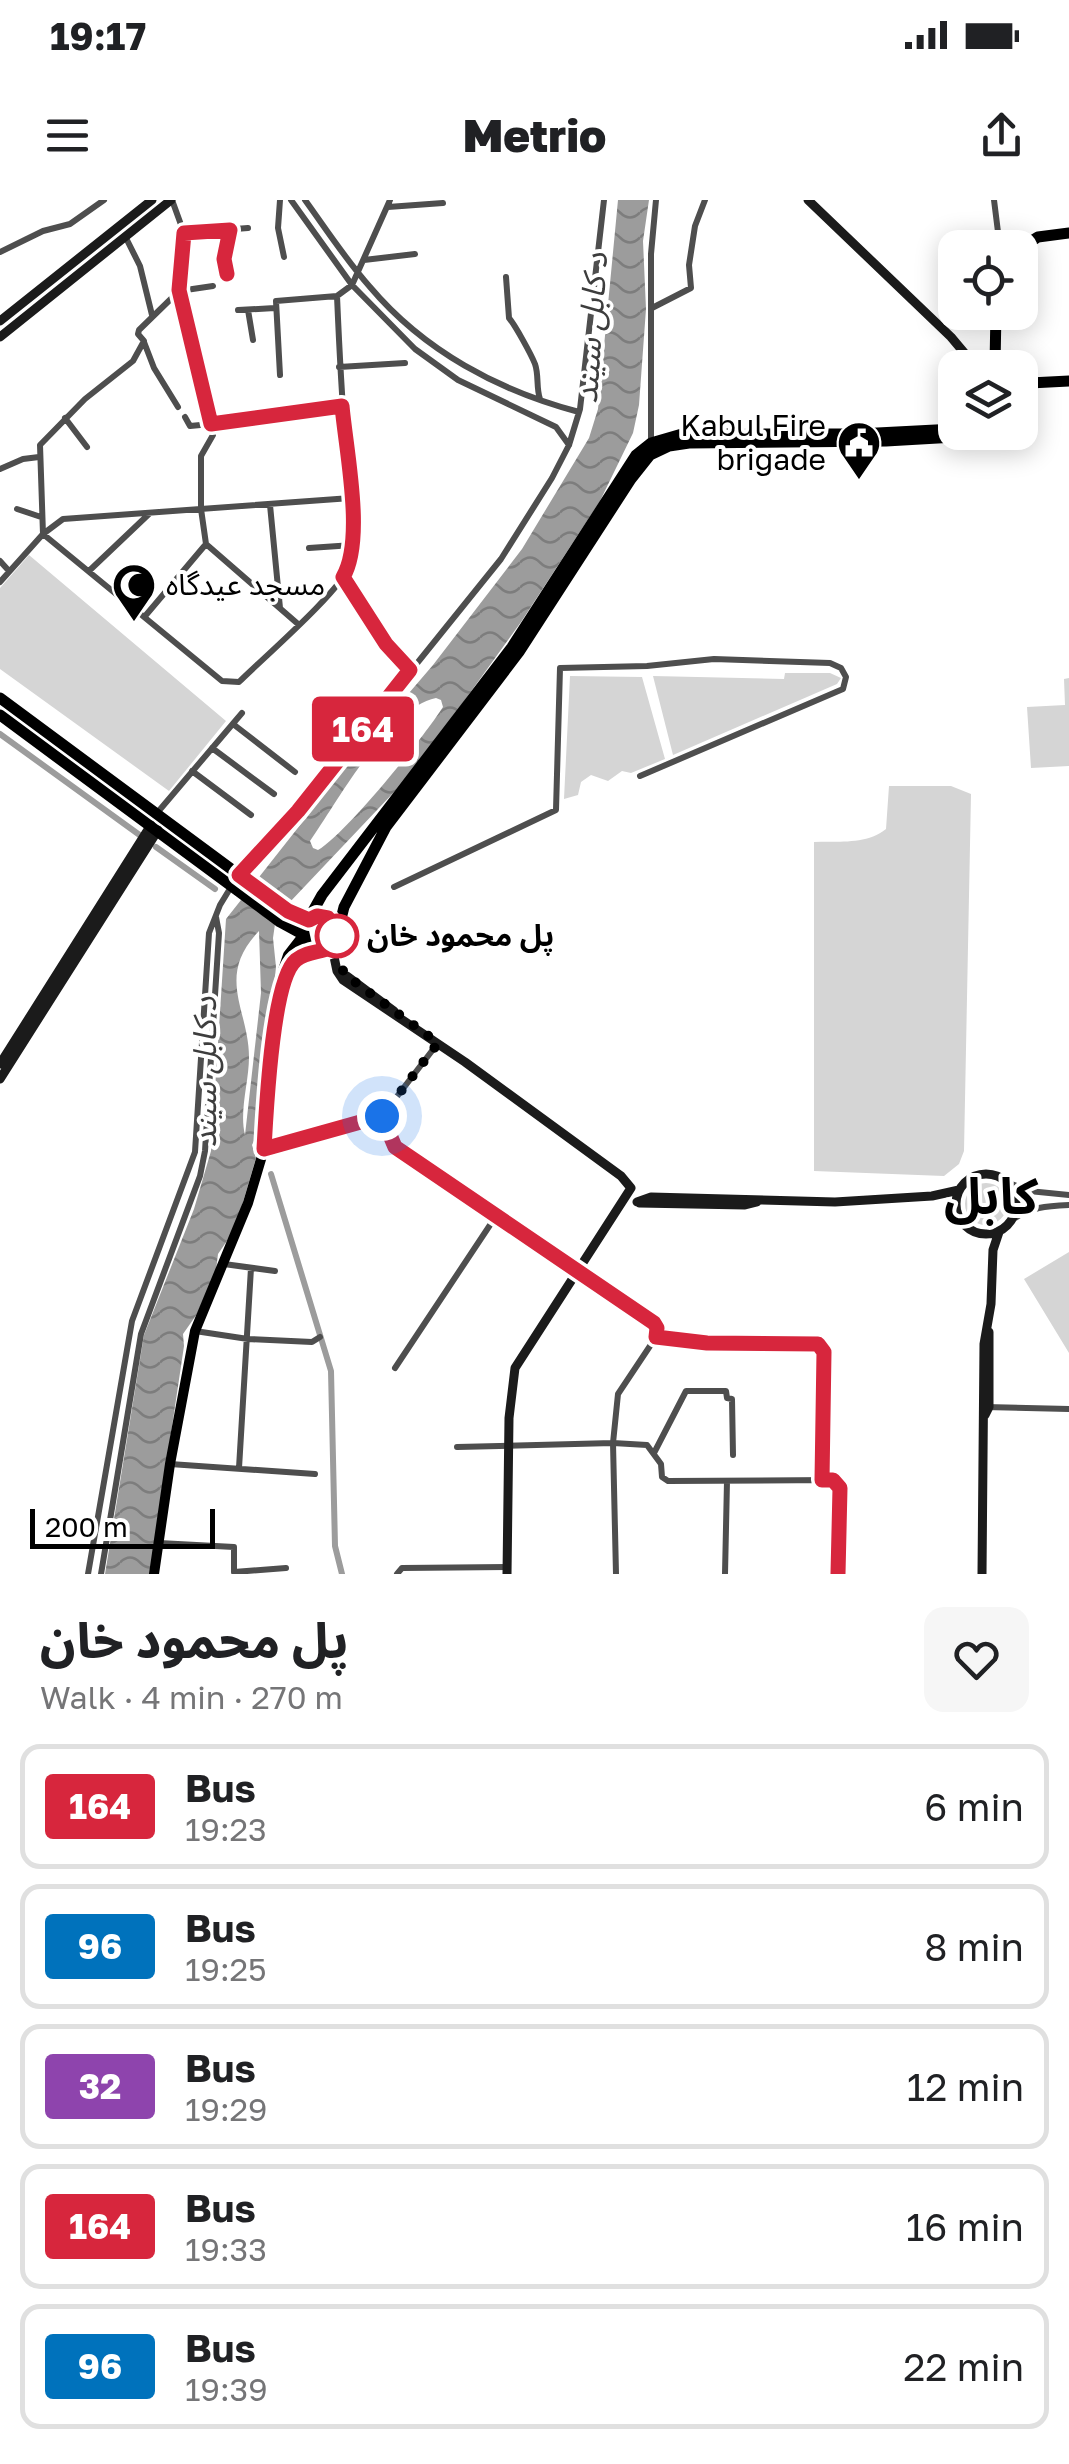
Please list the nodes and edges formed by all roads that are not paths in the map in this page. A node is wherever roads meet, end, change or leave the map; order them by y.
1 (104, 200) edge
2 (152, 200) edge
3 (172, 200) edge
4 (280, 200) edge
5 (291, 200) edge
6 (305, 200) edge
7 (604, 200) edge
8 (656, 200) edge
9 (704, 200) edge
10 (808, 200) edge
11 (994, 200) edge
12 (444, 203) dead end
13 (389, 204) edge
14 (248, 228) dead end
15 (230, 230) junction
16 (998, 230) edge
17 (184, 233) junction
18 (1069, 234) edge
19 (125, 236) junction
20 (1038, 238) edge
21 (0, 252) edge
22 (414, 254) dead end
23 (284, 257) dead end
24 (364, 260) junction
25 (358, 272) junction
26 (227, 274) dead end
27 (506, 277) dead end
28 (352, 285) junction
29 (213, 286) dead end
30 (179, 290) junction
31 (338, 296) junction
32 (275, 308) junction
33 (652, 308) junction
34 (238, 310) dead end
35 (248, 310) junction
36 (152, 315) junction
37 (0, 321) edge
38 (0, 338) edge
39 (252, 340) dead end
40 (144, 341) junction
41 (962, 350) edge
42 (405, 362) dead end
43 (339, 367) junction
44 (280, 375) dead end
45 (1038, 376) edge
46 (1069, 378) edge
47 (1038, 383) edge
48 (540, 400) junction
49 (342, 406) junction
50 (178, 407) dead end
51 (580, 412) junction
52 (185, 417) dead end
53 (66, 418) junction
54 (211, 424) junction
55 (938, 430) edge
56 (938, 439) edge
57 (652, 443) junction
58 (569, 445) junction
59 (88, 447) dead end
60 (39, 457) junction
61 (0, 468) edge
62 (351, 498) junction
63 (270, 504) junction
64 (17, 509) dead end
65 (201, 509) junction
66 (150, 512) junction
67 (41, 517) junction
68 (43, 534) junction
69 (206, 544) junction
70 (353, 545) junction
71 (308, 548) dead end
72 (0, 560) edge
73 (90, 570) junction
74 (9, 571) junction
75 (343, 577) junction
76 (0, 582) edge
77 (280, 609) junction
78 (146, 616) junction
79 (298, 624) junction
80 (410, 670) junction
81 (0, 698) edge
82 (242, 713) dead end
83 (0, 716) edge
84 (233, 723) junction
85 (212, 748) junction
86 (192, 771) junction
87 (296, 772) dead end
88 (640, 776) dead end
89 (274, 794) dead end
90 (251, 815) dead end
91 (155, 823) junction
92 (235, 881) junction
93 (394, 886) dead end
94 (247, 889) junction
95 (216, 916) junction
96 (310, 919) junction
97 (302, 936) junction
98 (335, 941) junction
99 (316, 952) junction
100 (282, 986) junction
101 (438, 1043) junction
102 (0, 1064) edge
103 (0, 1079) edge
104 (382, 1116) junction
105 (197, 1126) junction
106 (207, 1127) junction
107 (264, 1149) junction
108 (1009, 1183) junction
109 (959, 1190) junction
110 (1069, 1195) edge
111 (632, 1201) junction
112 (1069, 1205) edge
113 (496, 1216) junction
114 (1012, 1220) junction
115 (999, 1232) junction
116 (222, 1264) junction
117 (251, 1268) junction
118 (275, 1270) dead end
119 (576, 1271) junction
120 (195, 1331) junction
121 (320, 1337) dead end
122 (656, 1337) junction
123 (248, 1340) junction
124 (395, 1368) dead end
125 (1069, 1409) edge
126 (985, 1411) junction
127 (613, 1443) junction
128 (509, 1446) junction
129 (457, 1447) dead end
130 (654, 1452) junction
131 (732, 1455) dead end
132 (170, 1464) junction
133 (238, 1468) junction
134 (315, 1474) dead end
135 (726, 1480) junction
136 (822, 1480) junction
137 (158, 1543) junction
138 (286, 1568) dead end
139 (507, 1570) edge
140 (267, 1572) edge
141 (88, 1574) edge
142 (101, 1574) edge
143 (154, 1574) edge
144 (397, 1574) edge
145 (616, 1574) edge
146 (725, 1574) edge
147 (838, 1574) edge
148 (982, 1574) edge

1 - 21 street
2 - 37 main road
3 - 17 street
3 - 19 main road
4 - 23 street
5 - 28 street
6 - 25 street
7 - 51 street
8 - 33 street
9 - 33 street
10 - 41 main road
11 - 16 street
12 - 13 street
13 - 24 street
14 - 15 street
15 - 17 street
15 - 26 street
17 - 30 street
18 - 20 highway
19 - 36 street
19 - 38 main road
22 - 24 street
24 - 25 street
25 - 28 street
25 - 48 street
27 - 48 street
28 - 31 street
28 - 58 street
29 - 30 street
30 - 36 street
30 - 54 street
31 - 32 street
31 - 43 street
32 - 35 street
32 - 44 street
33 - 57 street
34 - 35 street
35 - 39 street
36 - 40 street
40 - 50 street
40 - 53 street
42 - 43 street
43 - 49 street
45 - 46 highway
46 - 47 highway
48 - 51 street
49 - 54 street
49 - 62 street
51 - 58 street
52 - 54 street
53 - 59 street
53 - 60 street
54 - 65 street
55 - 57 highway
56 - 98 highway
57 - 96 highway
58 - 80 street
60 - 61 street
60 - 67 street
62 - 63 street
62 - 70 street
63 - 65 street
63 - 77 street
64 - 67 street
65 - 66 street
65 - 69 street
66 - 68 street
66 - 73 street
67 - 68 street
68 - 73 street
68 - 74 street
69 - 77 street
69 - 78 street
70 - 71 street
70 - 75 street
72 - 74 street
73 - 78 street
74 - 76 street
75 - 79 street
75 - 80 street
77 - 79 street
78 - 79 street
80 - 92 street
81 - 91 highway
82 - 84 street
83 - 91 highway
84 - 85 street
84 - 87 street
85 - 86 street
85 - 89 street
86 - 90 street
86 - 91 street
88 - 93 street
91 - 92 highway
91 - 102 main road
91 - 103 main road
92 - 94 highway
92 - 95 street
94 - 96 highway
94 - 97 highway
95 - 105 street
95 - 106 street
96 - 97 highway
96 - 98 highway
97 - 99 highway
97 - 100 main road
98 - 99 highway
98 - 101 main road
99 - 100 main road
100 - 107 main road
101 - 104 street
101 - 111 main road
104 - 107 street
104 - 113 street
105 - 106 street
105 - 141 street
106 - 142 street
107 - 116 main road
108 - 109 main road
108 - 110 street
108 - 114 main road
109 - 111 main road
109 - 115 main road
111 - 119 main road
112 - 114 street
113 - 119 street
113 - 124 street
114 - 115 main road
115 - 126 main road
116 - 117 street
116 - 120 main road
117 - 118 street
117 - 123 street
119 - 122 street
119 - 128 main road
120 - 123 street
120 - 132 main road
121 - 123 street
122 - 127 street
122 - 136 street
123 - 133 street
125 - 126 street
126 - 148 main road
127 - 128 street
127 - 130 street
127 - 145 street
128 - 129 street
128 - 139 main road
130 - 131 street
130 - 135 street
132 - 133 street
132 - 137 main road
133 - 134 street
135 - 136 street
135 - 146 street
136 - 147 street
137 - 140 street
137 - 143 main road
138 - 140 street
139 - 144 street

